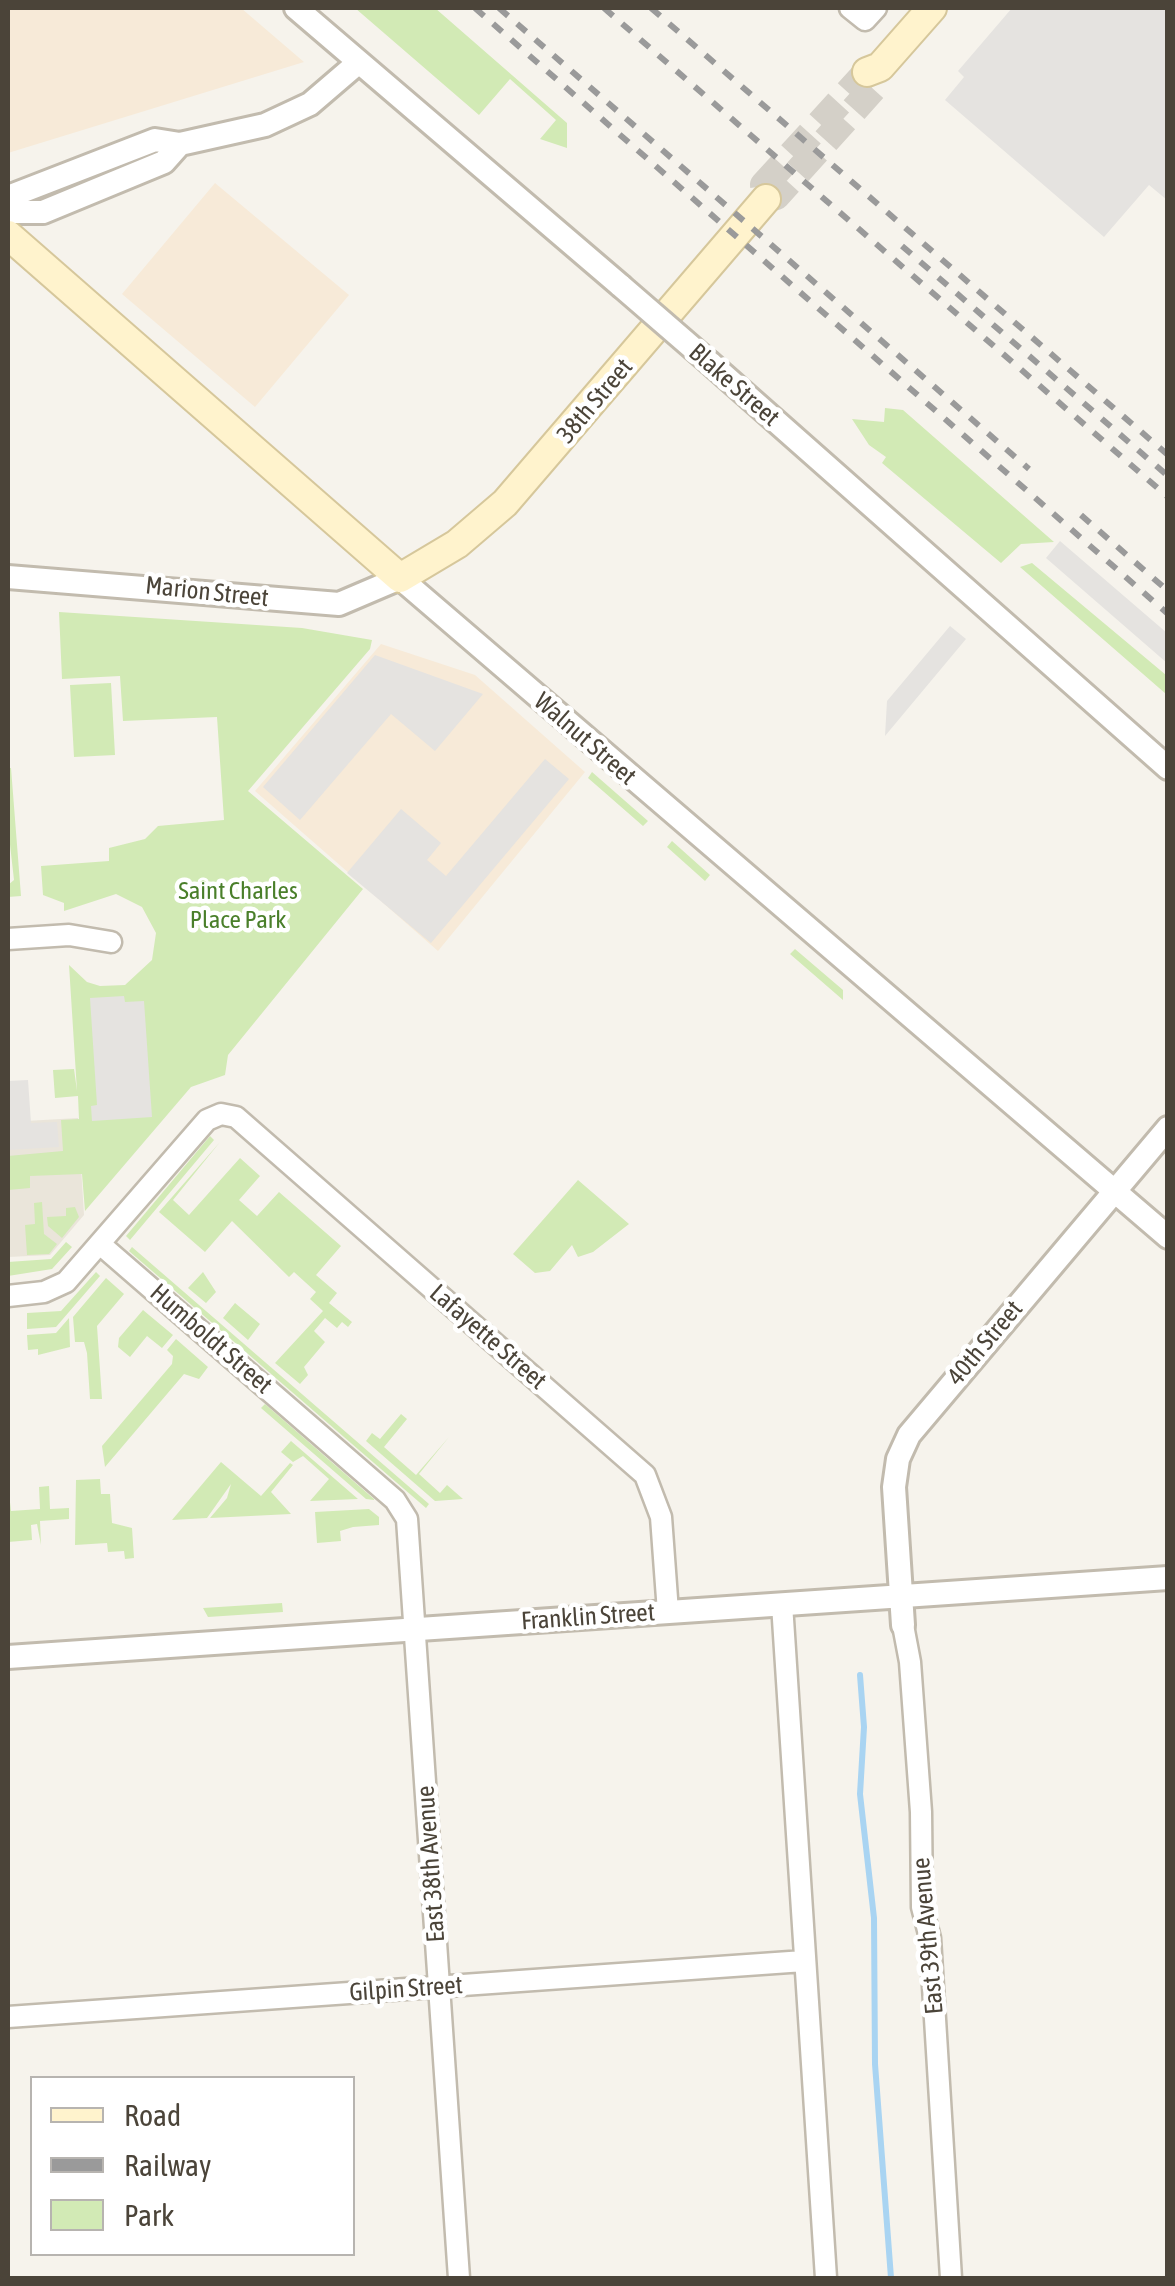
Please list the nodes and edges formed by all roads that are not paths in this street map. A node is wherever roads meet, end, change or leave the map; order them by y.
1 (296, 8) edge
2 (850, 8) edge
3 (876, 8) edge
4 (932, 8) edge
5 (359, 62) junction
6 (875, 74) tunnel mouth
7 (180, 144) junction
8 (8, 197) edge
9 (766, 199) dead end
10 (8, 212) edge
11 (8, 234) edge
12 (8, 578) edge
13 (400, 578) junction
14 (1168, 768) edge
15 (8, 939) edge
16 (111, 942) dead end
17 (1168, 1128) edge
18 (1114, 1192) junction
19 (1168, 1238) edge
20 (100, 1244) junction
21 (8, 1296) edge
22 (404, 1511) joint
23 (1168, 1578) edge
24 (901, 1595) junction
25 (782, 1604) junction
26 (668, 1612) junction
27 (903, 1625) joint
28 (415, 1629) junction
29 (8, 1657) edge
30 (804, 1961) junction
31 (439, 1987) junction
32 (8, 2016) edge
33 (459, 2278) edge
34 (826, 2278) edge
35 (951, 2278) edge

1 - 5 street, Blake Street
2 - 3 street
4 - 6 main road
5 - 7 street
5 - 14 street, Blake Street, bridge
7 - 8 street
7 - 10 street
9 - 13 main road, 38th Street
11 - 13 main road, Walnut Street
12 - 13 street, Marion Street
13 - 18 street, Walnut Street
15 - 16 street
17 - 18 street, 40th Street
18 - 19 street, Walnut Street
18 - 24 street, 40th Street
20 - 21 street
20 - 22 street, Humboldt Street
20 - 26 street, Lafayette Street
22 - 28 street, East 38th Avenue
23 - 24 street, Franklin Street
24 - 25 street, Franklin Street
24 - 27 street, East 39th Avenue
25 - 26 street, Franklin Street
25 - 30 street
26 - 28 street, Franklin Street
27 - 35 street, East 39th Avenue
28 - 29 street, Franklin Street
28 - 31 street, East 38th Avenue
30 - 31 street, Gilpin Street
30 - 34 street
31 - 32 street, Gilpin Street
31 - 33 street, East 38th Avenue

